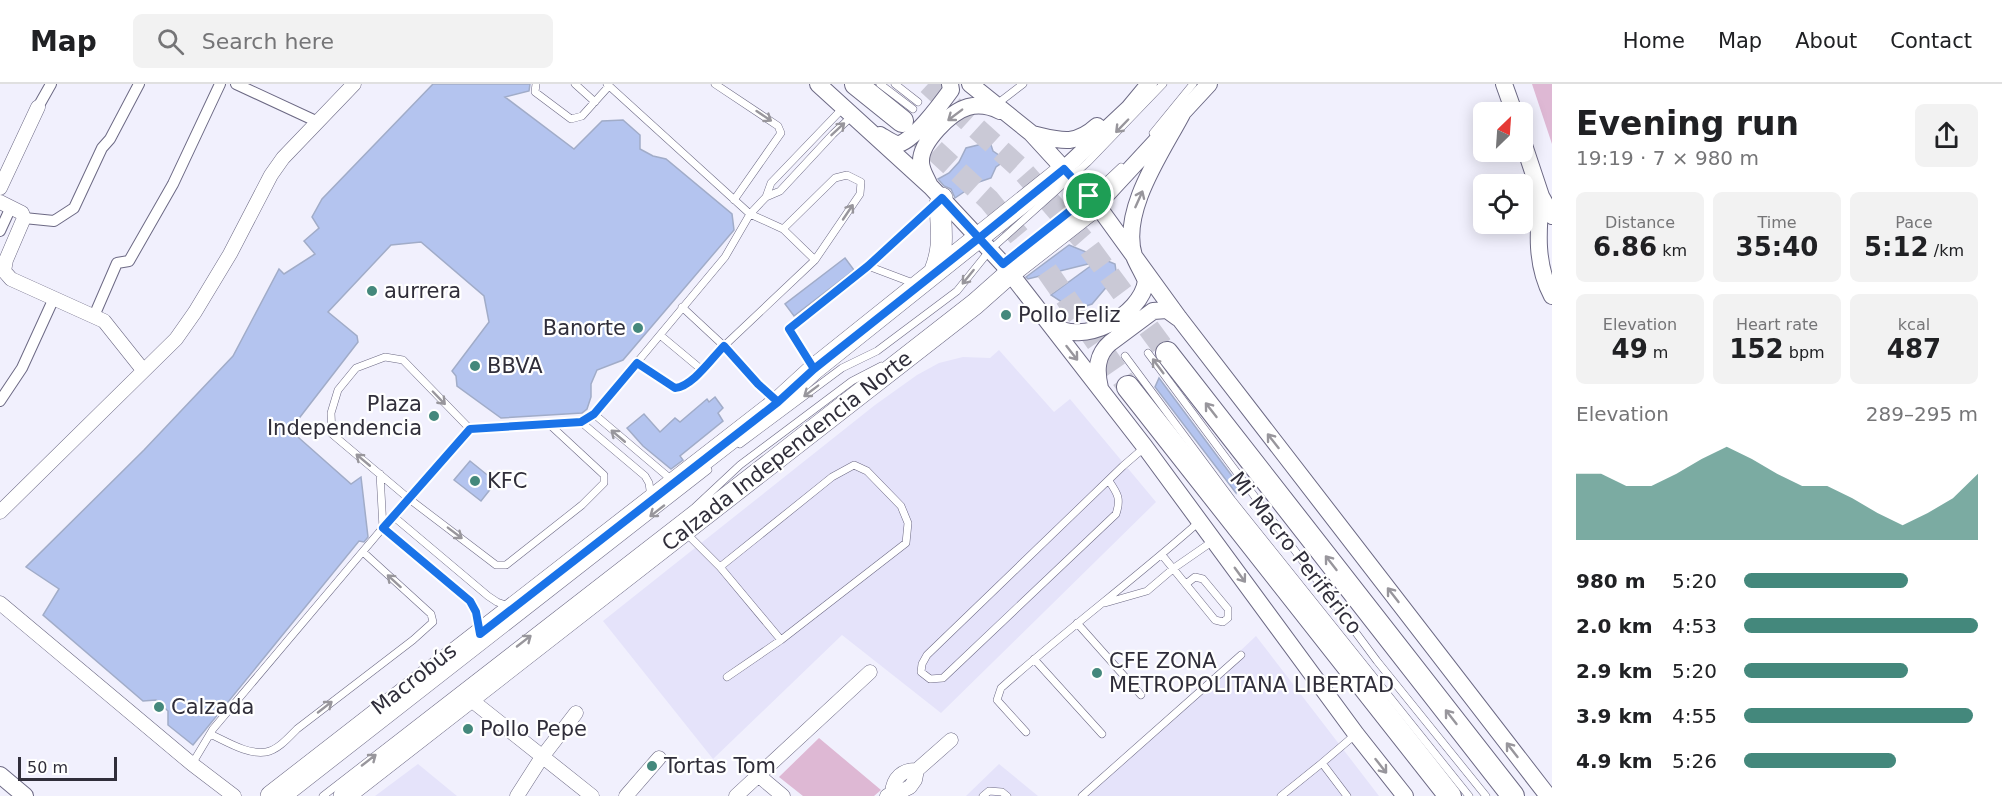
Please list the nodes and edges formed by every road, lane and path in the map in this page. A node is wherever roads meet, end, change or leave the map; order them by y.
1 (51, 84) edge
2 (139, 84) edge
3 (220, 84) edge
4 (237, 84) edge
5 (354, 84) edge
6 (536, 84) edge
7 (575, 84) edge
8 (715, 84) edge
9 (818, 84) edge
10 (856, 84) edge
11 (880, 84) edge
12 (895, 84) edge
13 (950, 84) edge
14 (970, 84) edge
15 (1023, 84) edge
16 (1149, 84) edge
17 (1163, 84) edge
18 (1193, 84) edge
19 (1209, 84) edge
20 (1504, 84) edge
21 (608, 85) edge
22 (925, 90) edge
23 (595, 102) junction
24 (1510, 102) edge
25 (38, 107) joint
26 (1129, 108) junction
27 (1003, 110) junction
28 (1182, 114) junction
29 (851, 115) junction
30 (908, 115) joint
31 (318, 122) junction
32 (1031, 133) junction
33 (1530, 162) edge
34 (1067, 173) junction
35 (0, 188) edge
36 (936, 193) junction
37 (1541, 196) junction
38 (766, 197) junction
39 (734, 200) junction
40 (1093, 201) junction
41 (3, 204) edge
42 (750, 214) junction
43 (1552, 216) edge
44 (24, 218) junction
45 (783, 229) junction
46 (0, 231) edge
47 (984, 244) junction
48 (1134, 256) junction
49 (815, 260) junction
50 (868, 266) junction
51 (1003, 270) junction
52 (926, 279) junction
53 (1552, 296) edge
54 (54, 298) junction
55 (966, 301) dead end
56 (682, 307) junction
57 (94, 316) junction
58 (1179, 318) junction
59 (1046, 320) junction
60 (660, 335) junction
61 (724, 346) junction
62 (1157, 353) joint
63 (1125, 356) dead end
64 (637, 363) junction
65 (814, 369) junction
66 (143, 370) junction
67 (702, 370) junction
68 (1128, 387) tunnel mouth
69 (1101, 390) junction
70 (0, 401) edge
71 (778, 402) junction
72 (594, 414) junction
73 (581, 422) junction
74 (549, 424) junction
75 (470, 429) junction
76 (737, 447) dead end
77 (1145, 447) junction
78 (711, 467) dead end
79 (380, 474) junction
80 (1109, 481) junction
81 (675, 483) junction
82 (408, 498) junction
83 (651, 500) junction
84 (0, 512) edge
85 (393, 516) junction
86 (1200, 521) junction
87 (383, 528) junction
88 (685, 531) junction
89 (1215, 540) junction
90 (363, 552) junction
91 (1162, 555) junction
92 (720, 567) junction
93 (1174, 568) junction
94 (1186, 584) junction
95 (0, 603) edge
96 (1100, 604) junction
97 (517, 606) junction
98 (1077, 622) junction
99 (480, 634) junction
100 (781, 640) junction
101 (1240, 655) dead end
102 (1034, 659) junction
103 (870, 672) dead end
104 (727, 677) dead end
105 (1141, 695) dead end
106 (470, 699) junction
107 (576, 714) dead end
108 (1026, 732) dead end
109 (210, 734) junction
110 (1102, 734) dead end
111 (1356, 734) junction
112 (951, 740) dead end
113 (542, 757) junction
114 (659, 758) dead end
115 (1322, 763) junction
116 (192, 764) junction
117 (0, 776) edge
118 (758, 776) junction
119 (20, 794) edge
120 (890, 794) edge
121 (234, 796) edge
122 (271, 796) edge
123 (291, 796) edge
124 (323, 796) edge
125 (344, 796) edge
126 (517, 796) edge
127 (592, 796) edge
128 (626, 796) edge
129 (736, 796) edge
130 (783, 796) edge
131 (983, 796) edge
132 (1007, 796) edge
133 (1082, 796) edge
134 (1281, 796) edge
135 (1347, 796) edge
136 (1405, 796) edge
137 (1450, 796) edge
138 (1469, 796) edge
139 (1486, 796) edge
140 (1513, 796) edge
141 (1548, 796) edge

1 - 25 street
2 - 44 street
3 - 57 street
4 - 31 street
5 - 31 street
6 - 23 lane
7 - 23 lane
8 -> 39 lane
9 - 29 street
10 - 30 highway
11 - 30 lane
12 - 22 lane
13 - 29 street
14 - 27 street
15 - 27 lane
16 - 26 street, Calzada Independencia Norte
17 -> 34 lane
18 - 40 lane
19 - 28 street, Calzada Independencia Norte
20 - 24 street
21 - 23 lane
21 - 39 lane
25 - 35 street
26 - 32 street
26 - 34 street, Calzada Independencia Norte
27 - 32 street
27 -> 36 street
28 - 40 street, Calzada Independencia Norte
48 -> 28 street
29 - 36 street
38 -> 29 lane
29 - 38 lane
31 - 66 street
32 - 34 street
33 - 37 street
34 - 40 street
34 - 47 main road, Calzada Independencia Norte
36 - 47 street
36 - 50 lane
36 - 52 main road
37 - 43 street
37 - 53 street
38 - 42 lane
39 - 42 lane
40 - 48 street
40 - 51 main road, Calzada Independencia Norte
41 - 44 street
41 - 46 street
42 - 45 lane
42 - 56 lane
44 - 54 street
45 - 49 lane
49 -> 45 lane
47 - 51 street
47 - 52 main road, Calzada Independencia Norte
47 -> 76 lane
48 - 58 street
48 - 59 street
49 - 61 lane
50 - 52 lane
50 - 65 lane
51 - 59 street
51 - 88 main road, Calzada Independencia Norte
52 - 65 main road, Calzada Independencia Norte
54 - 57 street
54 - 70 street
124 -> 55 lane, Macrobús
56 - 60 lane
56 - 61 lane
57 - 66 street
58 - 69 street
141 -> 58 street
59 -> 69 street
60 - 64 lane
60 - 67 lane
61 - 67 lane
61 - 71 lane
139 -> 62 lane, Mi Macro Periférico
140 -> 62 highway
63 - 138 lane, Mi Macro Periférico
64 - 67 lane
64 - 72 lane
65 - 71 main road, Calzada Independencia Norte
66 - 84 street
68 - 137 highway
69 - 77 street
71 - 81 main road, Calzada Independencia Norte
72 - 73 lane
81 -> 72 lane
73 - 74 lane
73 - 83 lane
74 - 75 lane
82 -> 74 lane
79 -> 75 lane
75 - 82 lane
77 - 80 lane
77 - 86 street
78 -> 123 lane, Macrobús
79 - 82 lane
79 - 87 lane
80 - 80 lane
81 - 83 main road, Calzada Independencia Norte
82 - 85 lane
83 - 97 main road, Calzada Independencia Norte
85 - 87 lane
85 - 97 lane
86 - 89 street
86 - 91 lane
87 - 90 lane
87 - 99 lane
88 - 92 lane
88 - 106 main road, Calzada Independencia Norte
89 - 93 lane
89 -> 111 street
90 - 109 lane
109 -> 90 lane
91 - 93 lane
91 - 96 lane
92 - 100 lane
92 - 100 lane
93 - 94 lane
93 - 96 lane
94 - 94 lane
95 - 116 street
96 - 98 lane
97 - 99 main road, Calzada Independencia Norte
98 - 102 lane
98 - 105 lane
99 - 122 main road, Calzada Independencia Norte
100 - 104 lane
101 - 133 lane
102 - 108 lane
102 - 110 lane
103 - 118 street
106 - 113 street
106 - 125 main road, Calzada Independencia Norte
107 - 113 street
109 - 116 lane
111 - 115 lane
111 -> 136 street
112 - 120 street
113 - 126 street
113 - 127 street
114 - 128 street
115 - 134 lane
115 - 135 lane
116 - 121 street
117 - 119 street
118 - 129 street
118 - 130 street
131 - 132 lane

